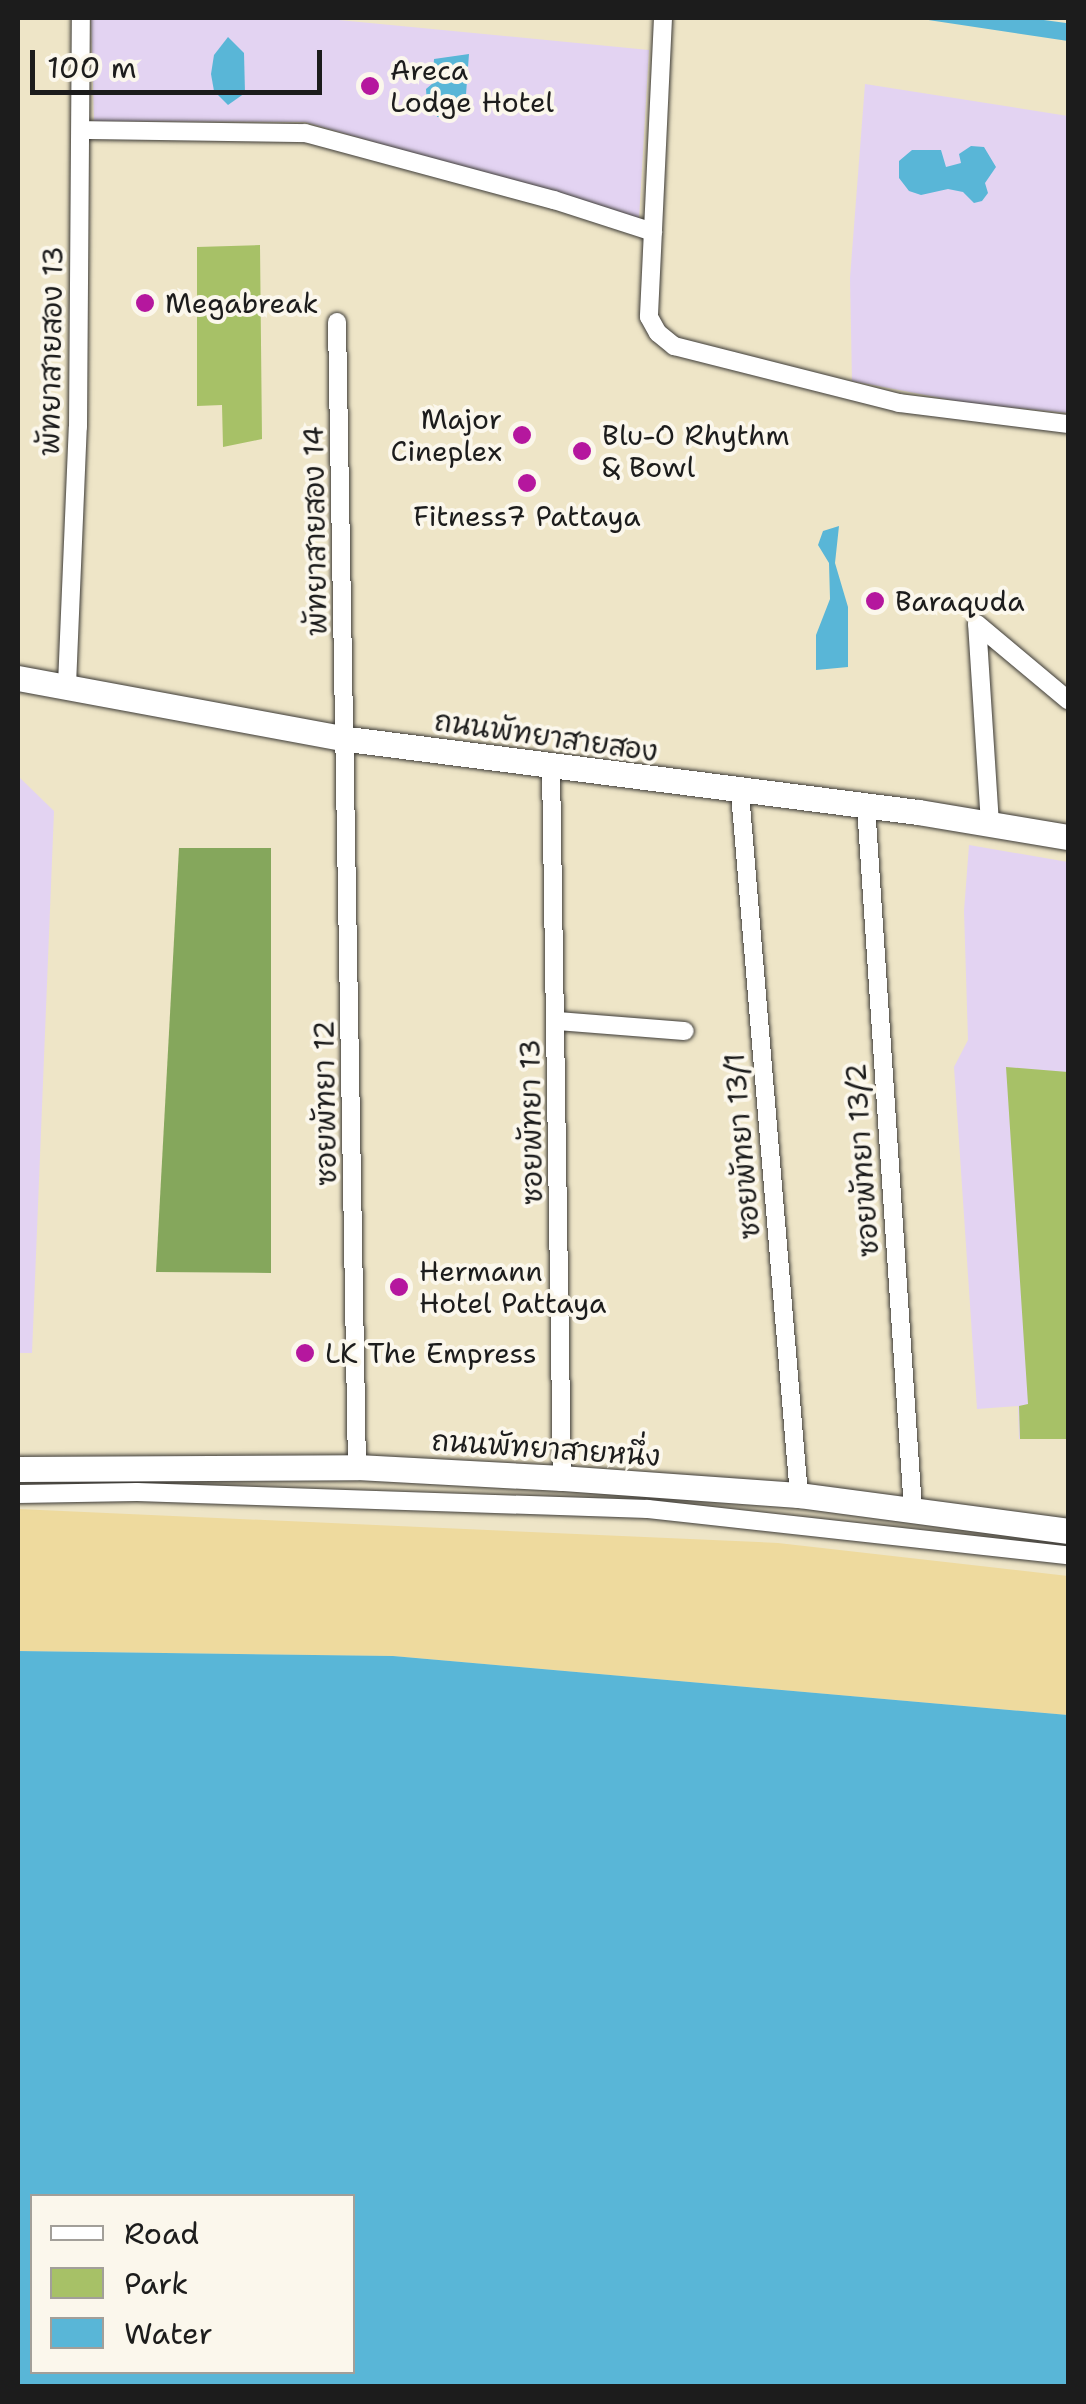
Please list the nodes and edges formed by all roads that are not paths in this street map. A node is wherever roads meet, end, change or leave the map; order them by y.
1 (81, 18) edge
2 (664, 18) edge
3 (82, 130) junction
4 (653, 232) junction
5 (337, 322) dead end
6 (1068, 424) edge
7 (18, 678) edge
8 (67, 686) junction
9 (1068, 700) edge
10 (348, 739) junction
11 (550, 767) junction
12 (740, 792) junction
13 (866, 806) junction
14 (990, 824) junction
15 (1068, 837) edge
16 (557, 1022) junction
17 (685, 1031) dead end
18 (357, 1467) junction
19 (18, 1470) edge
20 (562, 1478) junction
21 (18, 1494) edge
22 (799, 1495) junction
23 (913, 1510) junction
24 (1068, 1531) edge
25 (1068, 1555) edge

1 - 3 street, พัทยาสายสอง 13
2 - 4 street
3 - 4 street
3 - 8 street, พัทยาสายสอง 13
4 - 6 street
5 - 10 street, พัทยาสายสอง 14
7 - 8 main road, ถนนพัทยาสายสอง
8 - 10 main road, ถนนพัทยาสายสอง
9 - 14 street
10 - 11 main road, ถนนพัทยาสายสอง
10 - 18 street, ซอยพัทยา 12
11 - 12 main road, ถนนพัทยาสายสอง
11 - 16 street, ซอยพัทยา 13
12 - 13 main road, ถนนพัทยาสายสอง
12 - 22 street, ซอยพัทยา 13/1
13 - 14 main road, ถนนพัทยาสายสอง
13 - 23 street, ซอยพัทยา 13/2
14 - 15 main road, ถนนพัทยาสายสอง
16 - 17 street
16 - 20 street, ซอยพัทยา 13
18 - 19 main road, ถนนพัทยาสายหนึ่ง
18 - 20 main road, ถนนพัทยาสายหนึ่ง
20 - 22 main road, ถนนพัทยาสายหนึ่ง
21 - 25 street
22 - 23 main road, ถนนพัทยาสายหนึ่ง
23 - 24 main road, ถนนพัทยาสายหนึ่ง

